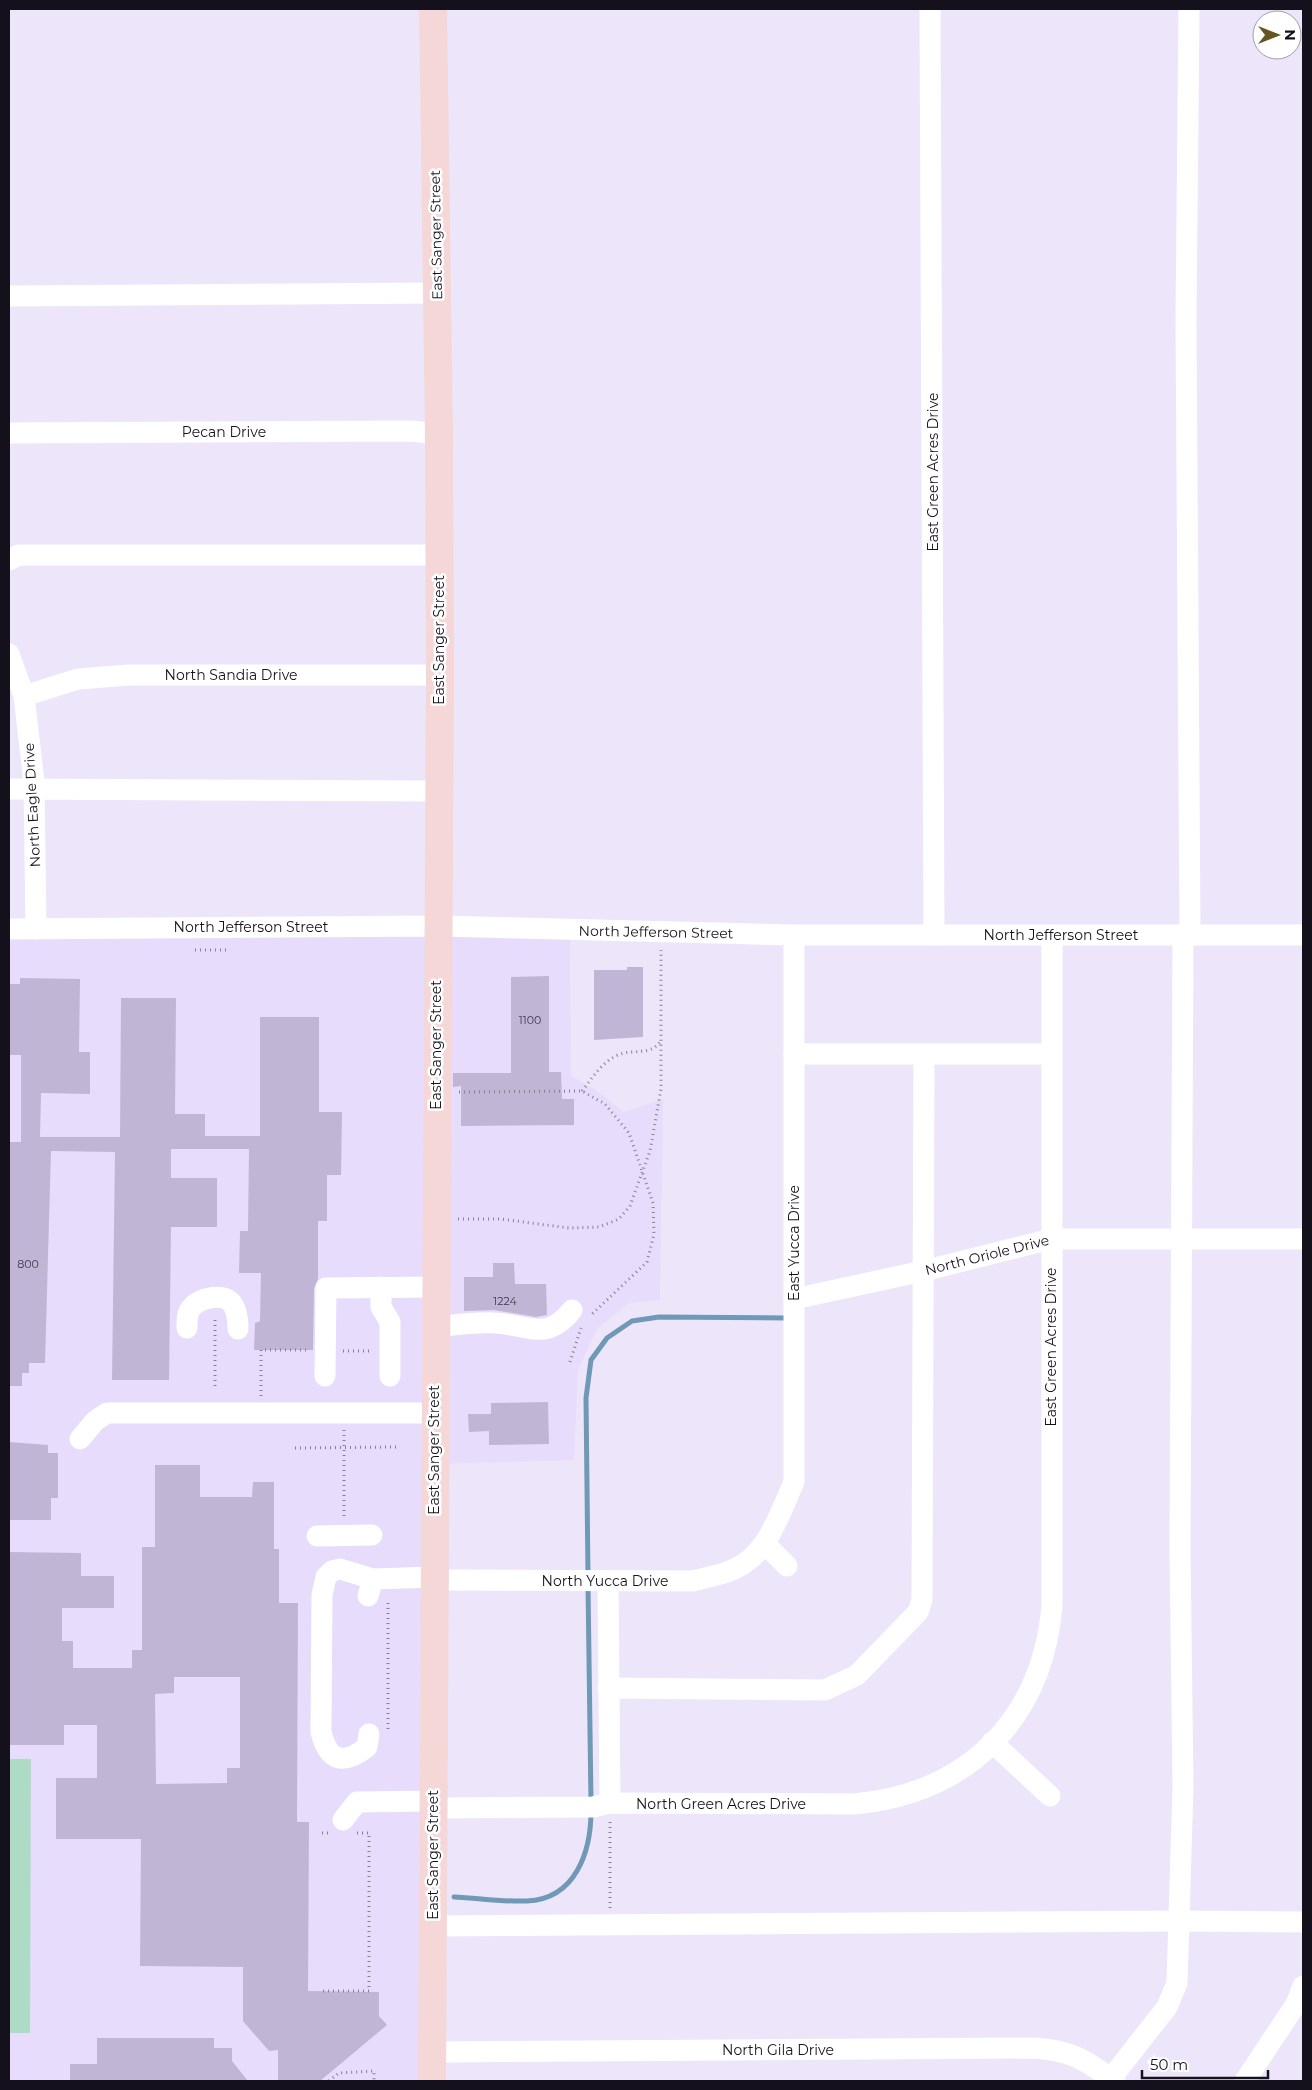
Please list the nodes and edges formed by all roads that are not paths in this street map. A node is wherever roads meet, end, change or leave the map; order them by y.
1 (432, 9) edge
2 (930, 9) edge
3 (1188, 9) edge
4 (437, 293) junction
5 (9, 296) edge
6 (9, 433) edge
7 (439, 434) junction
8 (440, 555) junction
9 (9, 560) edge
10 (9, 654) edge
11 (440, 675) junction
12 (24, 696) junction
13 (9, 789) edge
14 (34, 789) junction
15 (438, 791) junction
16 (437, 926) junction
17 (9, 929) edge
18 (36, 929) junction
19 (794, 935) junction
20 (934, 935) junction
21 (1186, 935) junction
22 (1303, 935) edge
23 (1052, 936) junction
24 (794, 1054) junction
25 (924, 1054) junction
26 (1052, 1054) junction
27 (1182, 1238) junction
28 (1051, 1239) junction
29 (1303, 1239) edge
30 (922, 1271) junction
31 (435, 1287) junction
32 (381, 1288) junction
33 (794, 1298) junction
34 (581, 1317) road end
35 (435, 1327) junction
36 (187, 1328) dead end
37 (238, 1328) dead end
38 (325, 1376) dead end
39 (390, 1376) dead end
40 (435, 1413) junction
41 (80, 1439) dead end
42 (372, 1535) dead end
43 (317, 1536) dead end
44 (766, 1544) junction
45 (787, 1566) dead end
46 (434, 1579) junction
47 (594, 1581) junction
48 (608, 1688) junction
49 (378, 1734) road end
50 (992, 1742) junction
51 (1050, 1796) dead end
52 (433, 1804) junction
53 (594, 1806) junction
54 (343, 1829) road end
55 (1180, 1921) junction
56 (1303, 1922) edge
57 (432, 1926) junction
58 (1303, 1986) edge
59 (432, 2052) junction
60 (1111, 2080) edge
61 (432, 2081) edge
62 (1245, 2081) edge

1 - 4 main road, East Sanger Street
2 - 20 street, East Green Acres Drive
3 - 21 street
4 - 5 street
4 - 7 main road, East Sanger Street
6 - 7 street, Pecan Drive
7 - 8 main road, East Sanger Street
8 - 9 street
8 - 11 main road, East Sanger Street
10 - 12 street, North Eagle Drive
11 - 12 street, North Sandia Drive
11 - 15 main road, East Sanger Street
12 - 14 street, North Eagle Drive
13 - 14 street
14 - 15 street
14 - 18 street, North Eagle Drive
15 - 16 main road, East Sanger Street
16 - 18 street, North Jefferson Street
16 - 19 street, North Jefferson Street
16 - 31 main road, East Sanger Street
17 - 18 street, North Jefferson Street
19 - 20 street, North Jefferson Street
19 - 24 street, East Yucca Drive
20 - 23 street, North Jefferson Street
21 - 22 street, North Jefferson Street
21 - 23 street, North Jefferson Street
21 - 27 street
23 - 26 street, East Green Acres Drive
24 - 25 street
24 - 33 street, East Yucca Drive
25 - 26 street
25 - 30 street
26 - 28 street, East Green Acres Drive
27 - 28 street, North Oriole Drive
27 - 29 street, North Oriole Drive
27 - 55 street
28 - 30 street, North Oriole Drive
28 - 50 street, East Green Acres Drive
30 - 33 street, North Oriole Drive
30 - 48 street
31 - 32 street
31 - 35 main road, East Sanger Street
32 - 38 street
32 - 39 street
33 - 44 street, East Yucca Drive
34 - 35 street
35 - 40 main road, East Sanger Street
36 - 37 street
40 - 41 street
40 - 46 main road, East Sanger Street
42 - 43 street
44 - 45 street
44 - 47 street, North Yucca Drive
46 - 47 street, North Yucca Drive
46 - 49 street, North Yucca Drive
46 - 52 main road, East Sanger Street
47 - 48 street
48 - 53 street
50 - 51 street
50 - 53 street, North Green Acres Drive
52 - 53 street, North Green Acres Drive
52 - 54 street, North Green Acres Drive
52 - 57 main road, East Sanger Street
55 - 56 street
55 - 57 street
55 - 60 street
57 - 59 main road, East Sanger Street
58 - 62 street
59 - 60 street, North Gila Drive
59 - 61 main road, East Sanger Street

